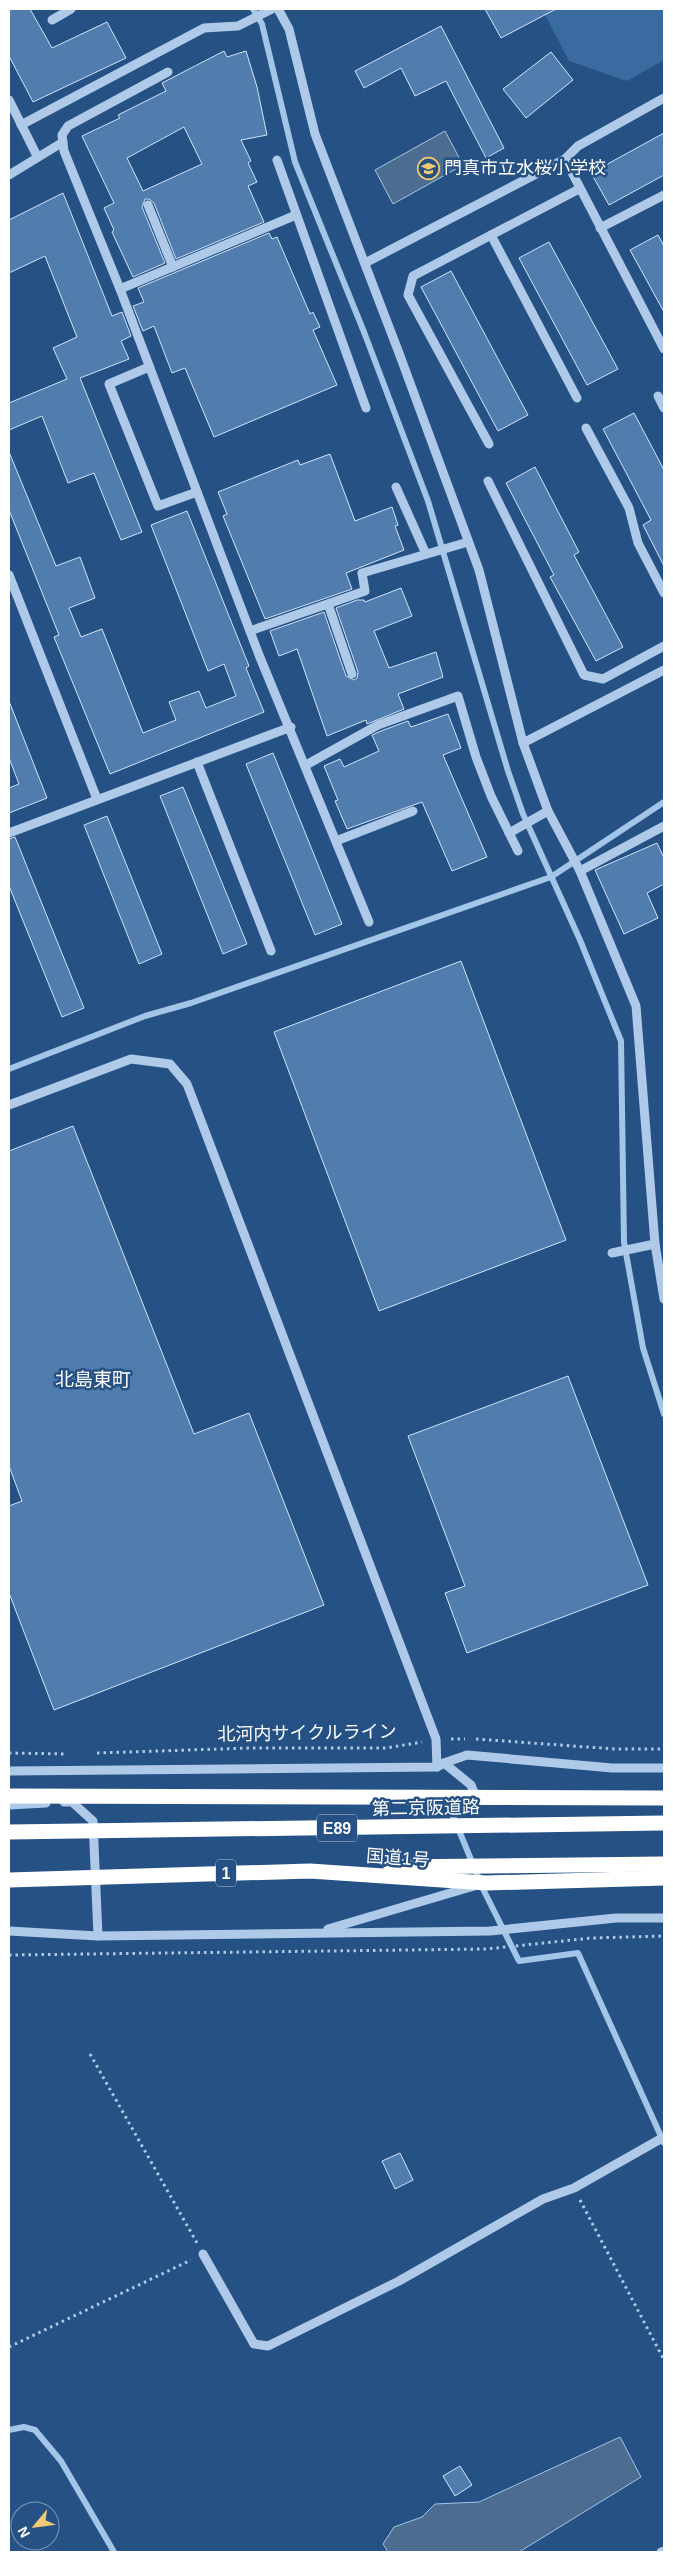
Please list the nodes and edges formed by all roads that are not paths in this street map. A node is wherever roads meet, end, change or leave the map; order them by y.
1 (71, 9) edge
2 (272, 9) edge
3 (278, 9) edge
4 (52, 20) dead end
5 (168, 72) dead end
6 (664, 98) edge
7 (9, 100) edge
8 (21, 124) junction
9 (63, 142) junction
10 (37, 156) junction
11 (565, 158) junction
12 (277, 160) dead end
13 (9, 175) edge
14 (579, 189) junction
15 (664, 195) edge
16 (148, 205) dead end
17 (296, 215) junction
18 (600, 228) junction
19 (491, 235) junction
20 (365, 263) junction
21 (173, 266) junction
22 (120, 289) junction
23 (664, 349) edge
24 (149, 366) junction
25 (658, 396) dead end
26 (577, 398) dead end
27 (366, 408) dead end
28 (664, 408) edge
29 (586, 428) dead end
30 (489, 444) dead end
31 (488, 481) dead end
32 (396, 487) dead end
33 (197, 492) junction
34 (468, 542) junction
35 (426, 554) junction
36 (9, 575) edge
37 (664, 592) edge
38 (328, 604) junction
39 (250, 631) junction
40 (664, 646) edge
41 (664, 670) edge
42 (352, 674) dead end
43 (291, 727) junction
44 (523, 743) junction
45 (197, 762) junction
46 (306, 765) junction
47 (97, 799) junction
48 (413, 811) dead end
49 (548, 811) junction
50 (664, 826) edge
51 (9, 833) edge
52 (509, 833) junction
53 (336, 841) junction
54 (518, 851) dead end
55 (580, 871) junction
56 (369, 922) dead end
57 (271, 951) dead end
58 (9, 1105) edge
59 (655, 1244) junction
60 (612, 1253) dead end
61 (664, 1299) edge
62 (440, 1765) junction
63 (664, 1768) edge
64 (9, 1771) edge
65 (9, 1796) edge
66 (476, 1797) junction
67 (664, 1798) edge
68 (9, 1805) edge
69 (664, 1823) edge
70 (9, 1832) edge
71 (664, 1864) edge
72 (9, 1871) edge
73 (95, 1877) junction
74 (664, 1878) edge
75 (9, 1880) edge
76 (486, 1883) junction
77 (664, 1918) edge
78 (9, 1931) edge
79 (318, 1932) junction
80 (98, 1936) junction
81 (660, 2139) edge
82 (203, 2254) road end

1 - 4 street
2 - 8 street
3 - 20 street
5 - 9 street
6 - 11 street
7 - 8 street
8 - 10 street
9 - 10 street
9 - 22 street
10 - 13 street
11 - 14 street
11 - 20 street
12 - 17 street
14 - 18 street
14 - 19 street
15 - 18 street
16 - 21 street
17 - 21 street
17 - 27 street
18 - 23 street
19 - 26 street
19 - 30 street
20 - 34 street
21 - 22 street
22 - 24 street
24 - 33 street
24 - 33 street
25 - 28 street
29 - 37 street
31 - 40 street
32 - 35 street
33 - 39 street
34 - 35 street
34 - 44 street
35 - 38 street
36 - 47 street
38 - 39 street
38 - 42 street
39 - 43 street
41 - 44 street
43 - 45 street
43 - 46 street
44 - 49 street
45 - 47 street
45 - 57 street
46 - 52 street
46 - 53 street
47 - 51 street
48 - 53 street
49 - 52 street
49 - 55 street
50 - 55 street
52 - 54 street
53 - 56 street
55 - 59 street
58 - 62 street
59 - 60 street
59 - 61 street
62 - 63 street
62 - 64 street
62 - 66 street
65 - 66 highway
66 - 67 highway
68 - 73 street
69 - 70 highway, 第二京阪道路 / E89
71 - 72 highway
73 - 75 highway, 国道1号 / 1
73 - 76 highway, 国道1号 / 1
73 - 80 street
74 - 76 highway, 国道1号 / 1
76 - 79 street
77 - 79 street
78 - 80 street
79 - 80 street
81 - 82 street

